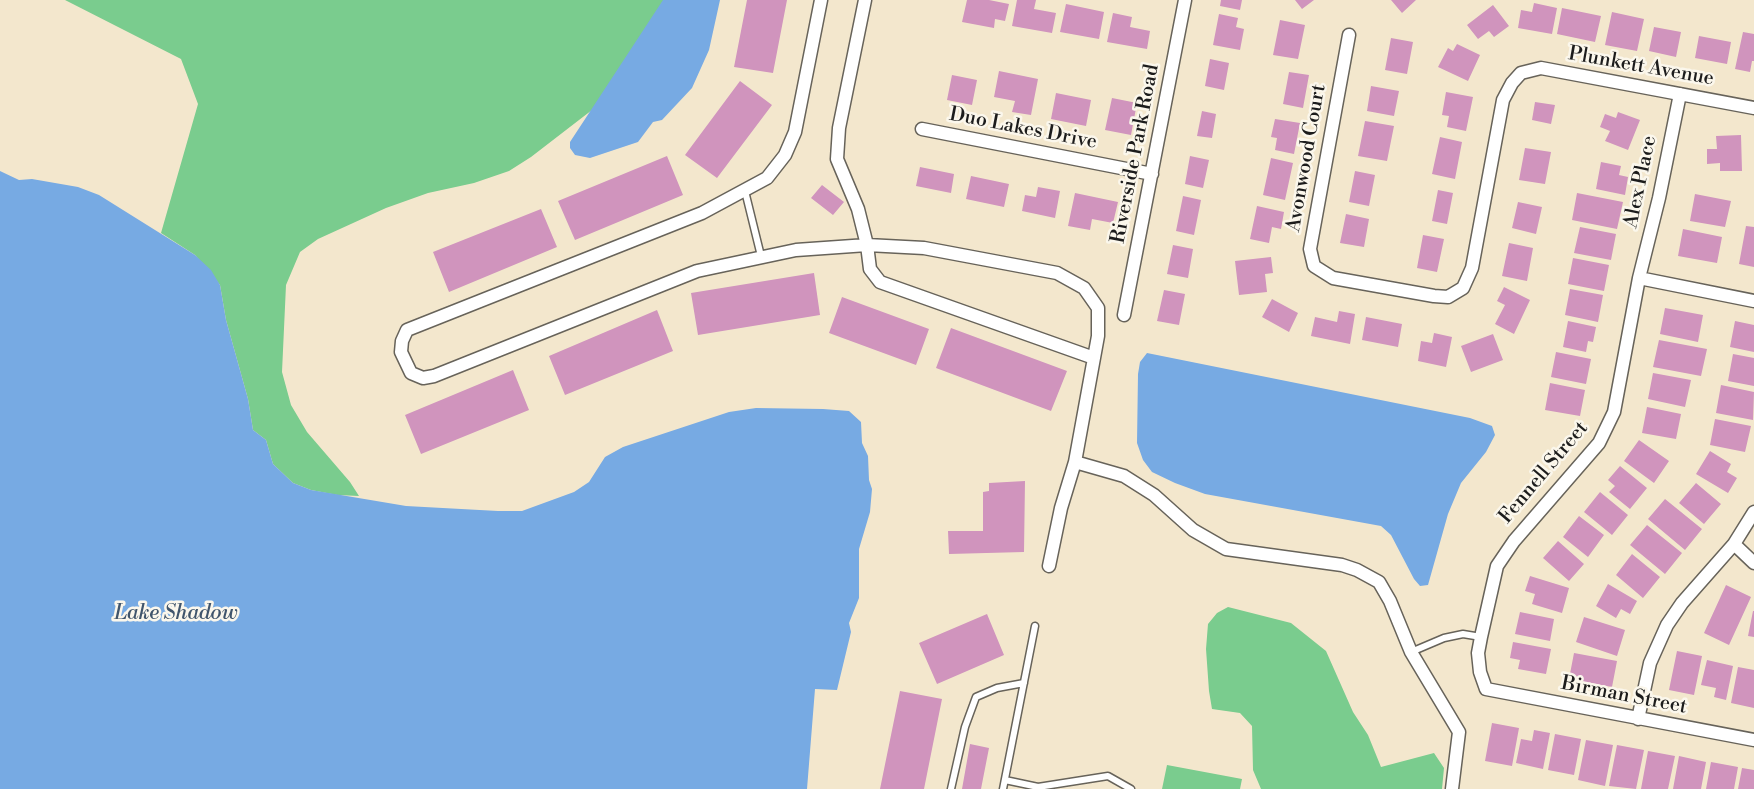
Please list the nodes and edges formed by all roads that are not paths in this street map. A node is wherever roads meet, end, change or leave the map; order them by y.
1 (821, 0) edge
2 (865, 0) edge
3 (1185, 0) edge
4 (1348, 35) dead end
5 (1521, 73) joint
6 (1680, 94) junction
7 (1754, 108) edge
8 (922, 129) dead end
9 (1152, 174) junction
10 (745, 191) junction
11 (867, 246) junction
12 (761, 256) junction
13 (1639, 278) junction
14 (1754, 302) edge
15 (1124, 315) dead end
16 (1094, 358) junction
17 (1075, 462) junction
18 (1754, 512) edge
19 (1734, 544) junction
20 (1754, 563) edge
21 (1049, 566) dead end
22 (1035, 626) dead end
23 (1481, 637) junction
24 (1412, 652) junction
25 (1024, 683) junction
26 (1486, 689) joint
27 (1638, 719) junction
28 (1754, 740) edge
29 (1005, 780) junction
30 (951, 789) edge
31 (1003, 789) edge
32 (1131, 789) edge
33 (1452, 789) edge

1 - 10 street
2 - 11 street
3 - 9 street, Riverside Park Road
4 - 5 street, Avonwood Court
5 - 6 street, Plunkett Avenue
6 - 7 street, Plunkett Avenue
6 - 13 street, Alex Place
8 - 9 street, Duo Lakes Drive
9 - 15 street, Riverside Park Road
10 - 12 lane
10 - 12 street
11 - 12 street
11 - 16 street
11 - 16 street
13 - 14 street
13 - 23 street, Fennell Street
16 - 17 street
17 - 21 street
17 - 24 street
18 - 19 street
19 - 20 street
19 - 27 street
22 - 25 lane
23 - 24 lane
23 - 26 street, Fennell Street
24 - 33 street
25 - 29 lane
25 - 30 lane
26 - 27 street, Birman Street
27 - 28 street, Birman Street
29 - 31 lane
29 - 32 lane

